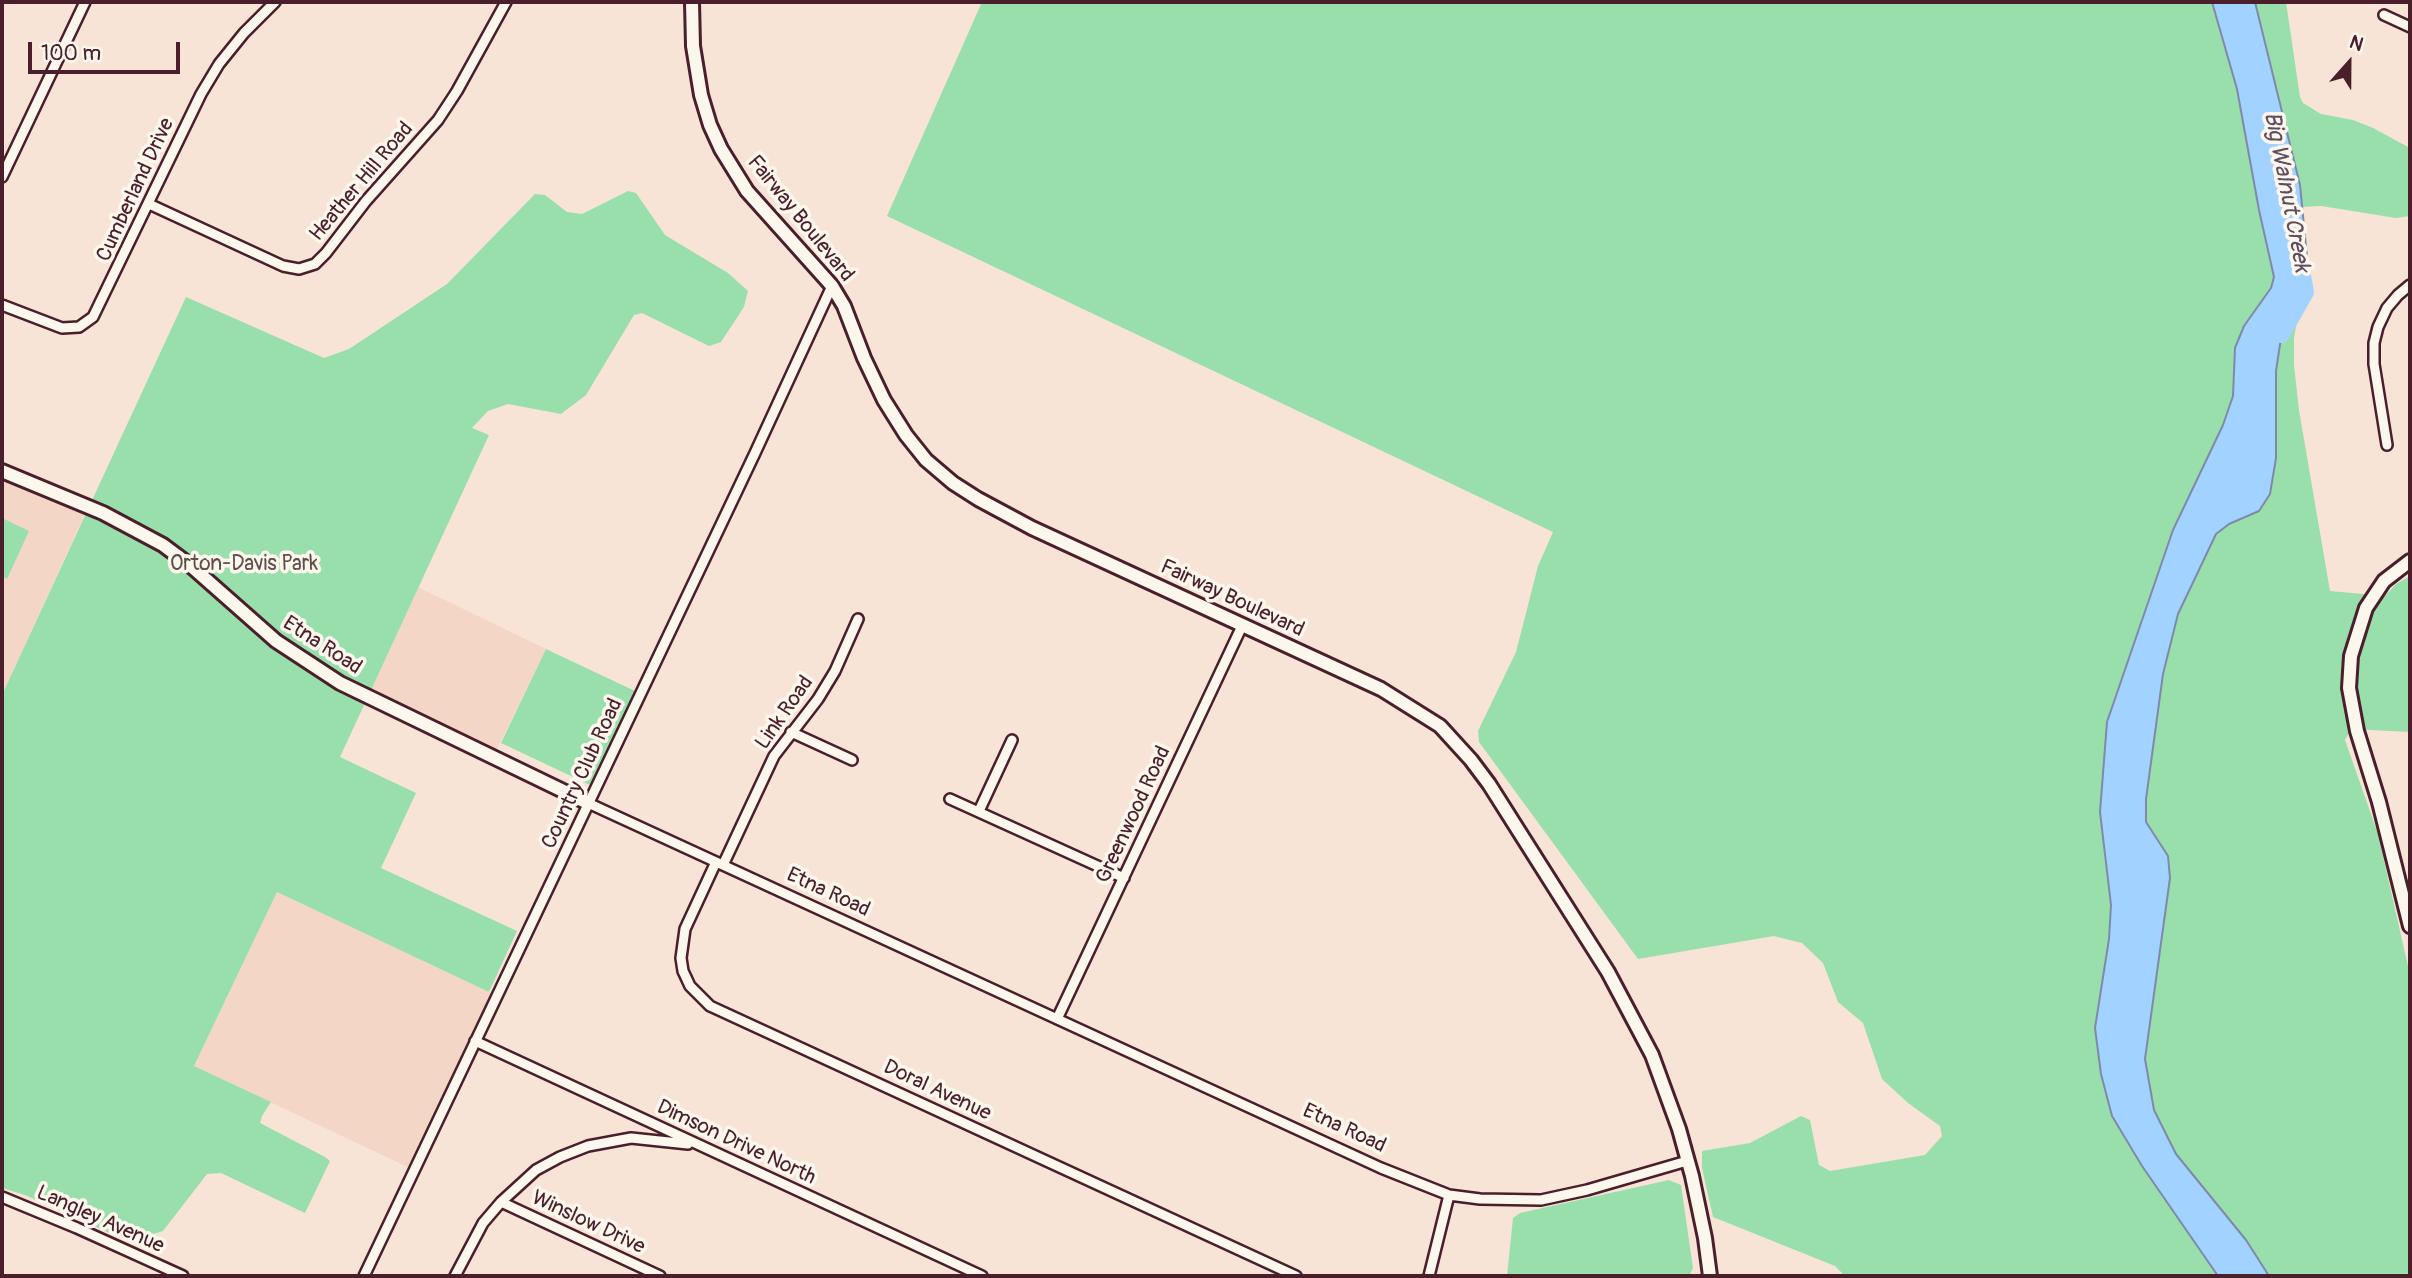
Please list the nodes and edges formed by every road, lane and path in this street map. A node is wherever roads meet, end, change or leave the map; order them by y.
1 (85, 2) edge
2 (275, 2) edge
3 (506, 2) edge
4 (691, 2) edge
5 (2384, 15) dead end
6 (2410, 27) edge
7 (2, 177) edge
8 (149, 204) junction
9 (2410, 285) edge
10 (832, 286) junction
11 (2, 304) edge
12 (2387, 445) dead end
13 (2, 471) edge
14 (2410, 561) edge
15 (858, 619) dead end
16 (1242, 626) junction
17 (791, 732) junction
18 (1012, 740) dead end
19 (852, 760) dead end
20 (950, 799) dead end
21 (588, 803) junction
22 (979, 811) junction
23 (720, 864) junction
24 (1124, 878) junction
25 (2410, 926) edge
26 (1057, 1018) junction
27 (475, 1041) junction
28 (696, 1144) junction
29 (1688, 1161) junction
30 (1449, 1195) junction
31 (2, 1197) edge
32 (501, 1202) junction
33 (183, 1276) edge
34 (365, 1276) edge
35 (455, 1276) edge
36 (660, 1276) edge
37 (982, 1276) edge
38 (1296, 1276) edge
39 (1429, 1276) edge
40 (1710, 1276) edge

1 - 7 street
2 - 8 street, Cumberland Drive
3 - 8 street, Heather Hill Road
4 - 10 street, Fairway Boulevard
5 - 6 street
8 - 11 street, Cumberland Drive
9 - 12 street
10 - 16 street, Fairway Boulevard
10 - 21 street, Country Club Road
13 - 21 street, Etna Road
14 - 25 street
15 - 17 street, Link Road
16 - 24 street, Greenwood Road
16 - 29 street, Fairway Boulevard
17 - 19 street
17 - 23 street, Link Road
18 - 22 street
20 - 22 street
21 - 23 street, Etna Road
21 - 27 street, Country Club Road
22 - 24 street
23 - 26 street, Etna Road
23 - 38 street, Doral Avenue
24 - 26 street, Greenwood Road
26 - 30 street, Etna Road
27 - 28 street, Dimson Drive North
27 - 34 street, Country Club Road
28 - 32 street
28 - 37 street, Dimson Drive North
29 - 30 street, Etna Road
29 - 40 street, Fairway Boulevard
30 - 39 street
31 - 33 street, Langley Avenue
32 - 35 street
32 - 36 street, Winslow Drive

